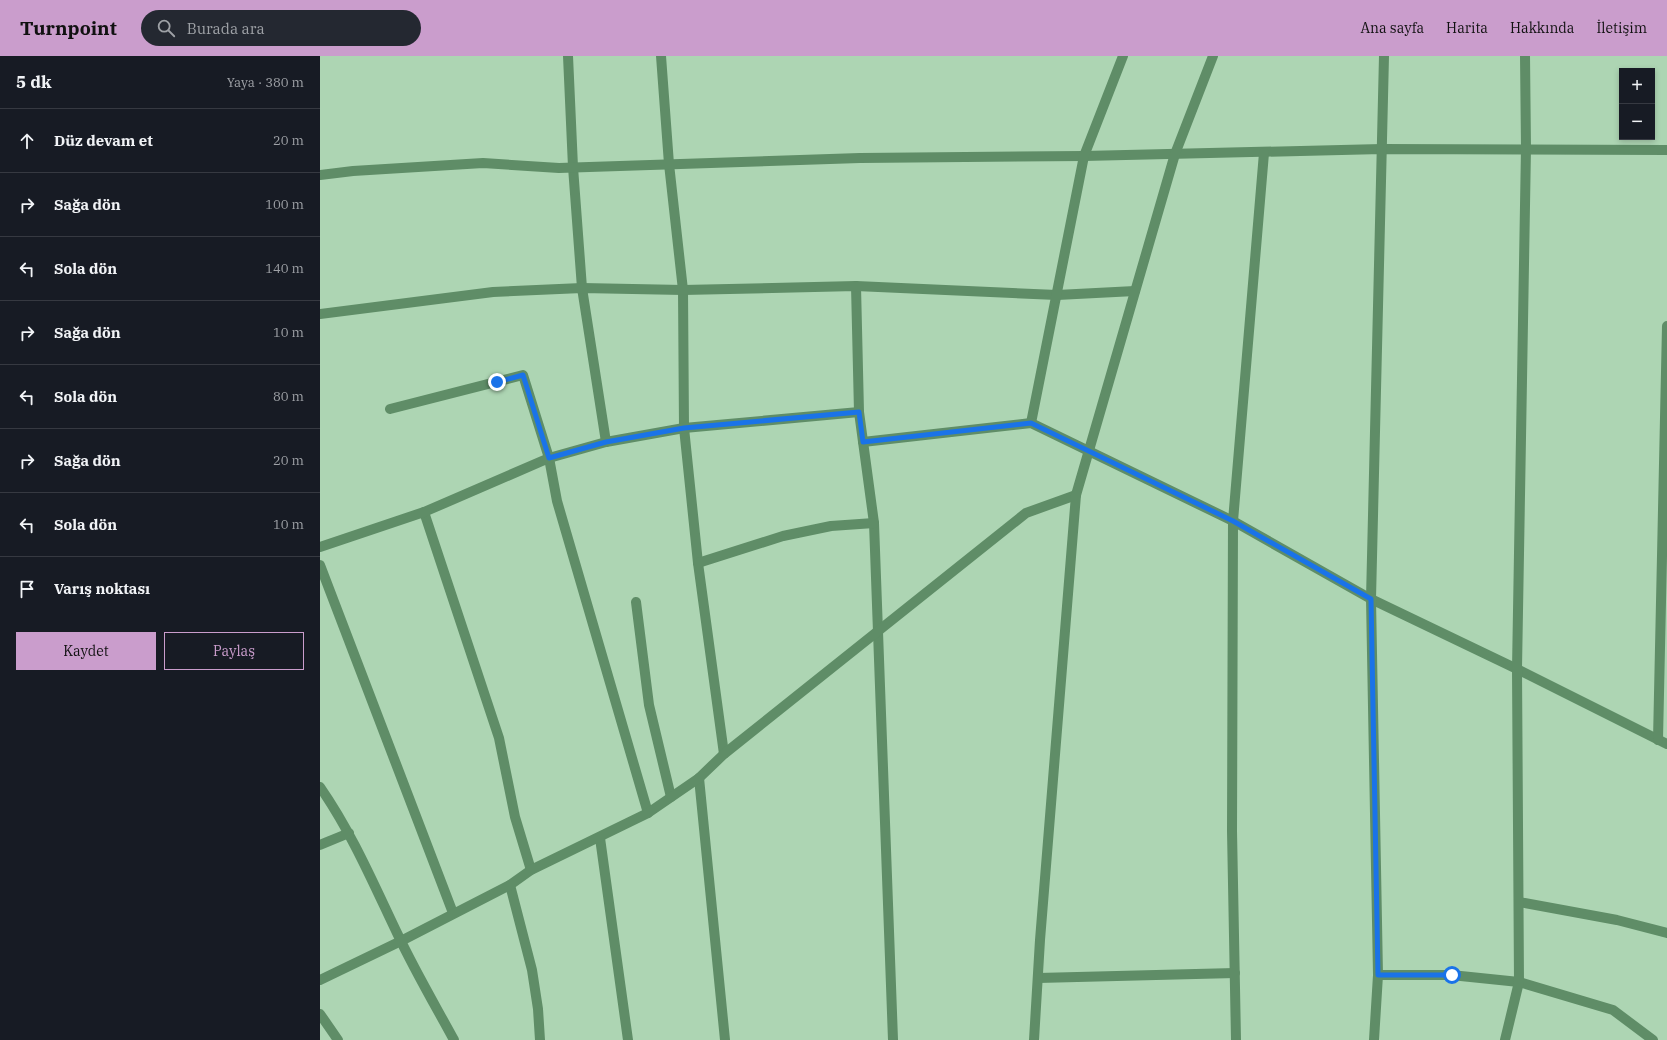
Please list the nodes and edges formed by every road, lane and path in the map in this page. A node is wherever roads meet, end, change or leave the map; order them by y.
1 (568, 56) edge
2 (661, 56) edge
3 (1123, 56) edge
4 (1212, 56) edge
5 (1384, 56) edge
6 (1526, 56) edge
7 (1526, 148) junction
8 (1382, 149) junction
9 (1667, 150) edge
10 (1264, 153) junction
11 (1175, 154) junction
12 (1084, 156) junction
13 (669, 164) junction
14 (573, 167) junction
15 (320, 175) edge
16 (856, 286) junction
17 (582, 288) junction
18 (683, 290) junction
19 (1135, 291) junction
20 (1057, 295) junction
21 (320, 314) edge
22 (1667, 326) edge
23 (390, 409) dead end
24 (859, 412) junction
25 (1031, 423) junction
26 (684, 428) junction
27 (606, 442) junction
28 (863, 442) junction
29 (1089, 452) junction
30 (549, 458) junction
31 (1076, 495) junction
32 (424, 512) junction
33 (1233, 521) junction
34 (874, 523) junction
35 (320, 547) edge
36 (698, 563) junction
37 (320, 565) edge
38 (1371, 599) junction
39 (636, 602) dead end
40 (879, 631) junction
41 (1517, 669) junction
42 (1662, 742) edge
43 (724, 754) junction
44 (699, 778) junction
45 (320, 787) edge
46 (671, 797) junction
47 (648, 813) junction
48 (349, 833) junction
49 (600, 838) junction
50 (320, 845) edge
51 (531, 870) junction
52 (510, 885) junction
53 (1519, 902) junction
54 (453, 913) junction
55 (1667, 933) edge
56 (401, 941) junction
57 (1235, 973) junction
58 (1378, 975) junction
59 (1038, 978) junction
60 (320, 980) edge
61 (1518, 982) junction
62 (320, 1014) edge
63 (338, 1040) edge
64 (454, 1040) edge
65 (540, 1040) edge
66 (628, 1040) edge
67 (725, 1040) edge
68 (893, 1040) edge
69 (1034, 1040) edge
70 (1236, 1040) edge
71 (1374, 1040) edge
72 (1505, 1040) edge
73 (1653, 1040) edge

1 - 14 street
2 - 13 street
3 - 12 street
4 - 11 street
5 - 8 street
6 - 7 street
7 - 8 street
7 - 9 street
7 - 41 street
8 - 10 street
8 - 38 street
10 - 11 street
10 - 33 street
11 - 12 street
11 - 19 street
12 - 13 street
12 - 20 street
13 - 14 street
13 - 18 street
14 - 15 street
14 - 17 street
16 - 18 street
16 - 20 street
16 - 24 street
17 - 18 street
17 - 21 street
17 - 27 street
18 - 26 street
19 - 20 street
19 - 29 street
20 - 25 street
22 - 42 street
23 - 30 street
24 - 26 street
24 - 28 street
25 - 28 street
25 - 29 street
26 - 27 street
26 - 36 street
27 - 30 street
28 - 34 street
29 - 31 street
29 - 33 street
30 - 32 street
30 - 47 street
31 - 40 street
31 - 59 street
32 - 35 street
32 - 51 street
33 - 38 street
33 - 57 street
34 - 36 street
34 - 40 street
36 - 43 street
37 - 54 street
38 - 41 street
38 - 58 street
39 - 46 street
40 - 43 street
40 - 68 street
41 - 42 street
41 - 53 street
43 - 44 street
44 - 46 street
44 - 67 street
45 - 48 street
46 - 47 street
47 - 49 street
48 - 50 street
48 - 56 street
49 - 51 street
49 - 66 street
51 - 52 street
52 - 54 street
52 - 65 street
53 - 55 street
53 - 61 street
54 - 56 street
56 - 60 street
56 - 64 street
57 - 59 street
57 - 70 street
58 - 61 street
58 - 71 street
59 - 69 street
61 - 72 street
61 - 73 street
62 - 63 street

